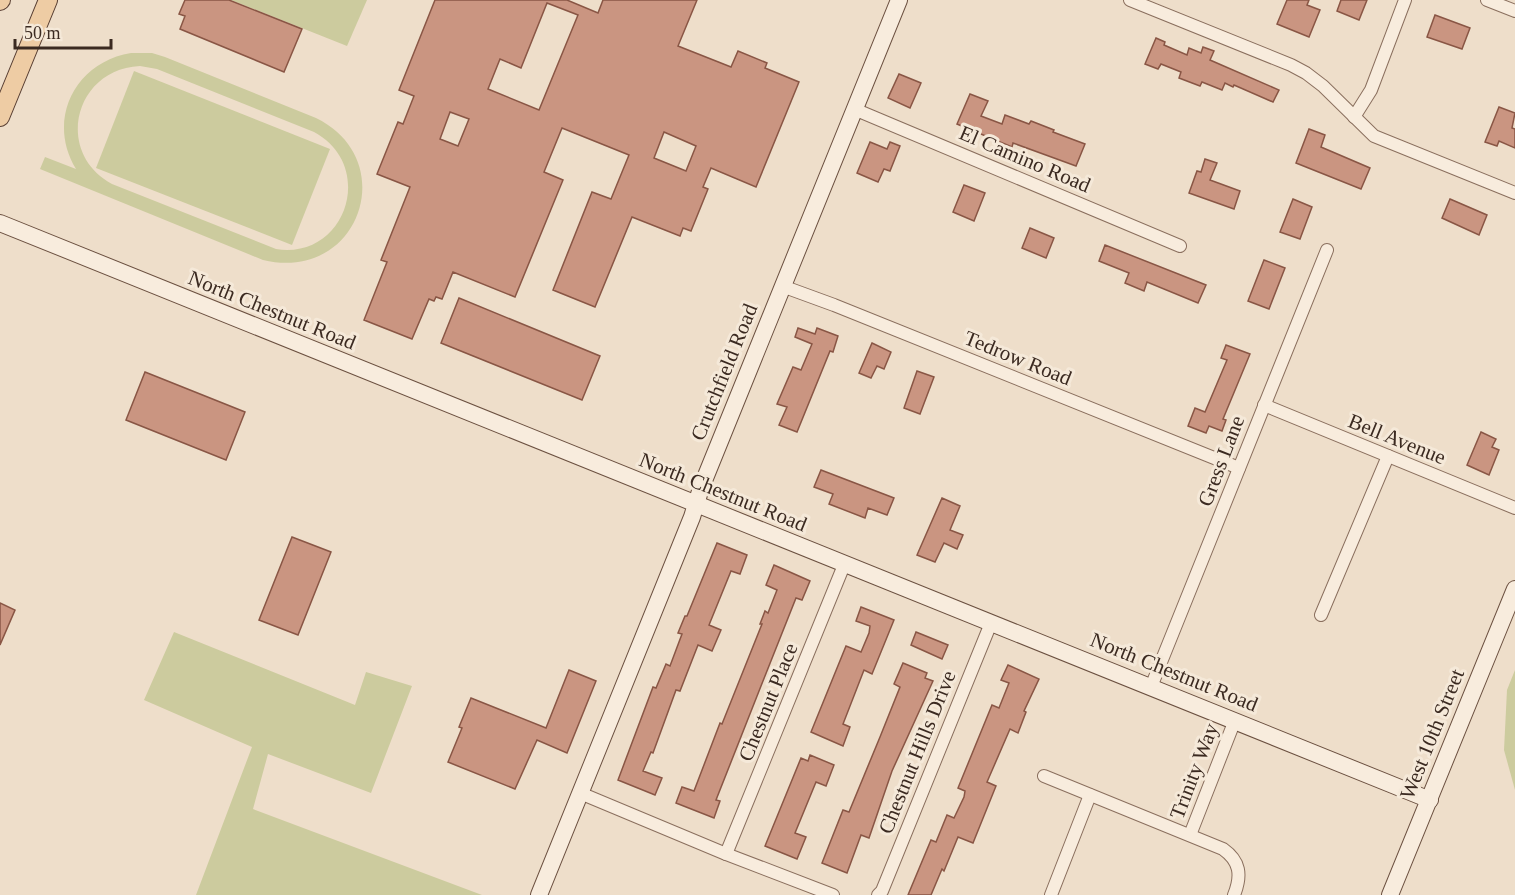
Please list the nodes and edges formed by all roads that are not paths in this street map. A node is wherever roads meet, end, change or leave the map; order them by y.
1 (48, 0) edge
2 (899, 0) edge
3 (1130, 0) edge
4 (1405, 0) edge
5 (1487, 0) edge
6 (1515, 11) edge
7 (854, 109) junction
8 (0, 117) edge
9 (1354, 117) junction
10 (1515, 194) edge
11 (0, 223) edge
12 (1180, 246) dead end
13 (1327, 250) dead end
14 (782, 286) junction
15 (1264, 405) junction
16 (1388, 456) junction
17 (1239, 468) junction
18 (696, 504) junction
19 (1515, 508) edge
20 (844, 565) junction
21 (1515, 589) edge
22 (1321, 615) dead end
23 (991, 623) junction
24 (1151, 687) junction
25 (1235, 720) junction
26 (1044, 776) dead end
27 (580, 793) junction
28 (1090, 795) junction
29 (1430, 800) junction
30 (1191, 836) junction
31 (726, 854) junction
32 (539, 895) edge
33 (833, 895) edge
34 (878, 895) edge
35 (1051, 895) edge
36 (1234, 895) edge
37 (1390, 895) edge

1 - 8 main road
2 - 7 street, Crutchfield Road
3 - 9 street
4 - 9 street
5 - 6 street
7 - 12 street, El Camino Road
7 - 14 street, Crutchfield Road
9 - 10 street
11 - 18 street, North Chestnut Road
13 - 15 street, Gress Lane
14 - 17 street, Tedrow Road
14 - 18 street, Crutchfield Road
15 - 16 street, Bell Avenue
15 - 17 street, Gress Lane
16 - 19 street, Bell Avenue
16 - 22 street
17 - 24 street, Gress Lane
18 - 20 street, North Chestnut Road
18 - 27 street, Crutchfield Road
20 - 23 street, North Chestnut Road
20 - 31 street, Chestnut Place
21 - 29 street, West 10th Street
23 - 24 street, North Chestnut Road
23 - 34 street, Chestnut Hills Drive
24 - 25 street, North Chestnut Road
25 - 29 street, North Chestnut Road
25 - 30 street, Trinity Way
26 - 28 street
27 - 31 street
27 - 32 street, Crutchfield Road
28 - 30 street
28 - 35 street
29 - 37 street, West 10th Street
30 - 36 street
31 - 33 street

